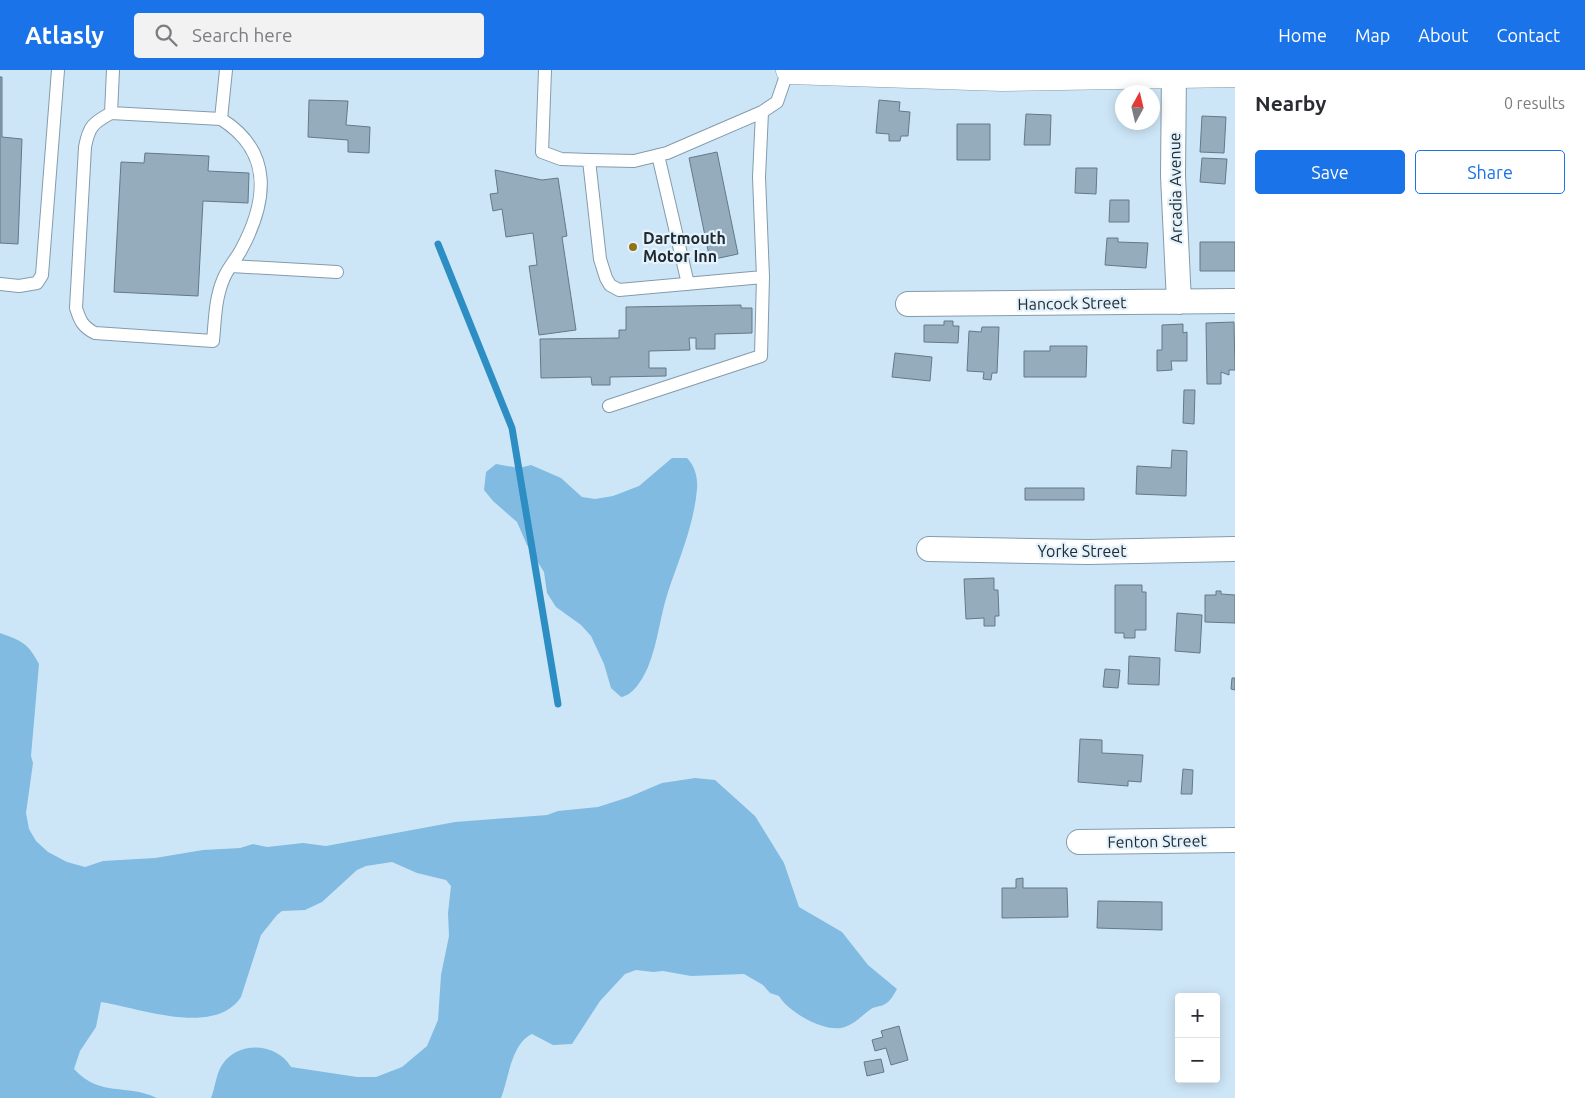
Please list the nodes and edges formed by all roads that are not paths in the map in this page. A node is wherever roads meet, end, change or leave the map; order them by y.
1 (58, 70) edge
2 (113, 70) edge
3 (226, 70) edge
4 (545, 70) edge
5 (789, 70) edge
6 (835, 71) edge
7 (1174, 72) edge
8 (1235, 73) edge
9 (762, 112) junction
10 (111, 113) junction
11 (221, 119) junction
12 (658, 155) junction
13 (589, 160) junction
14 (230, 266) junction
15 (337, 272) dead end
16 (763, 277) junction
17 (0, 284) edge
18 (688, 284) junction
19 (1235, 301) edge
20 (1179, 302) junction
21 (908, 304) dead end
22 (609, 406) dead end
23 (929, 549) dead end
24 (1235, 549) edge
25 (1235, 840) edge
26 (1079, 842) dead end

1 - 17 lane
2 - 10 lane
3 - 11 lane
4 - 13 lane
5 - 6 main road
5 - 9 lane
6 - 7 main road
7 - 8 main road
7 - 20 street, Arcadia Avenue
9 - 12 lane
9 - 16 lane
10 - 11 lane
10 - 14 lane
11 - 14 lane
12 - 13 lane
12 - 18 lane
13 - 18 lane
14 - 15 lane
16 - 18 lane
16 - 22 lane
19 - 20 street, Hancock Street
20 - 21 street, Hancock Street
23 - 24 street, Yorke Street
25 - 26 street, Fenton Street

